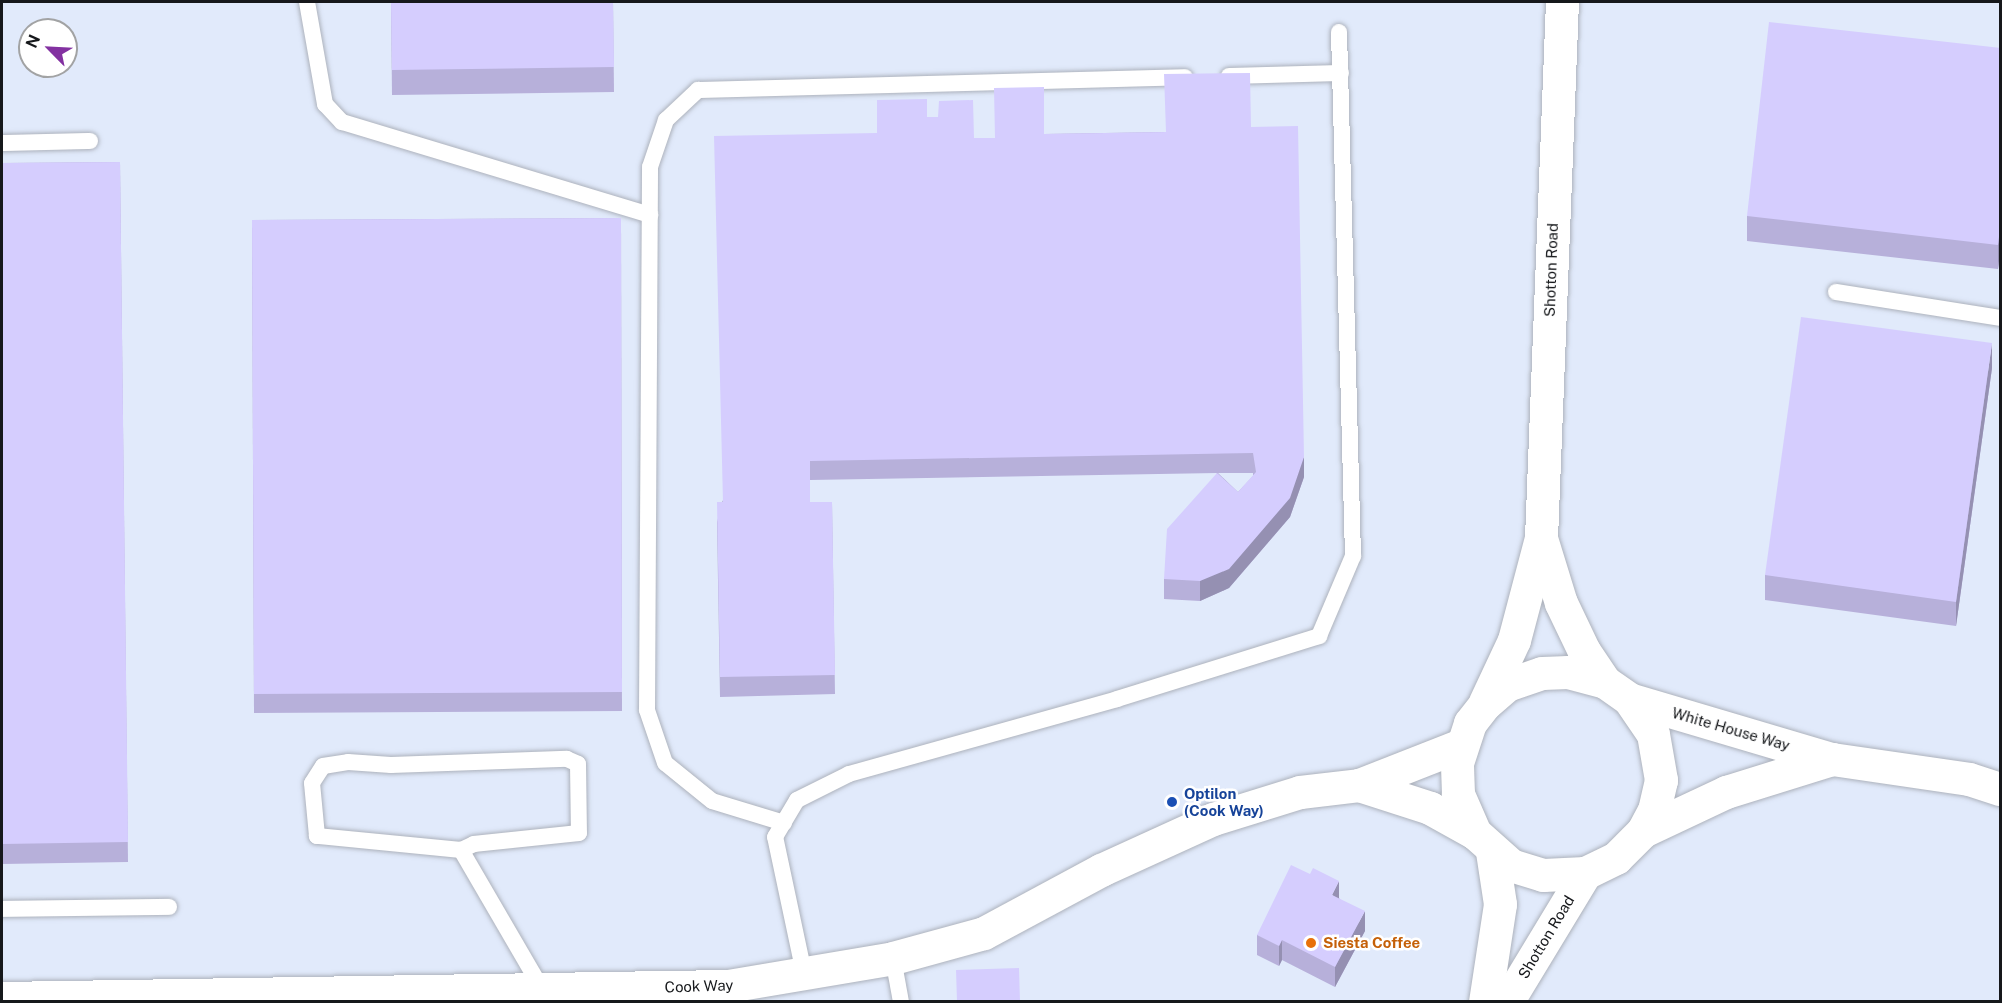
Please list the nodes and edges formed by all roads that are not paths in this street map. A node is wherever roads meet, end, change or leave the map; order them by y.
1 (307, 2) edge
2 (1562, 2) edge
3 (1339, 32) dead end
4 (1341, 73) junction
5 (90, 141) dead end
6 (2, 143) edge
7 (650, 215) junction
8 (1836, 292) dead end
9 (2001, 318) edge
10 (1541, 538) junction
11 (1617, 691) junction
12 (1485, 704) junction
13 (1461, 745) junction
14 (1832, 759) junction
15 (1359, 785) junction
16 (2001, 789) edge
17 (784, 823) junction
18 (1643, 831) junction
19 (1484, 842) junction
20 (462, 850) junction
21 (1585, 873) junction
22 (169, 907) dead end
23 (2, 909) edge
24 (893, 958) junction
25 (804, 973) junction
26 (542, 990) junction
27 (241, 998) edge
28 (2, 999) edge
29 (901, 1002) edge
30 (1485, 1002) edge
31 (1507, 1002) edge

1 - 7 lane
2 - 10 street, Shotton Road
3 - 4 lane
4 - 7 lane
4 - 17 lane
5 - 6 lane
7 - 17 lane
8 - 9 lane
10 - 11 street, Shotton Road
10 - 12 street, Shotton Road
11 - 12 street, White House Way
11 - 14 street, White House Way
11 - 18 street, White House Way
12 - 13 street, White House Way
13 - 15 street
13 - 19 street, White House Way
14 - 16 street, White House Way
14 - 18 street, White House Way
15 - 19 street
15 - 24 street, Cook Way
17 - 25 lane
18 - 21 street, White House Way
19 - 21 street, White House Way
19 - 30 street
20 - 20 lane
20 - 26 lane
21 - 31 street, Shotton Road
22 - 23 lane
24 - 25 street, Cook Way
24 - 29 lane
25 - 26 street, Cook Way
26 - 27 street, Cook Way
27 - 28 street, Cook Way

